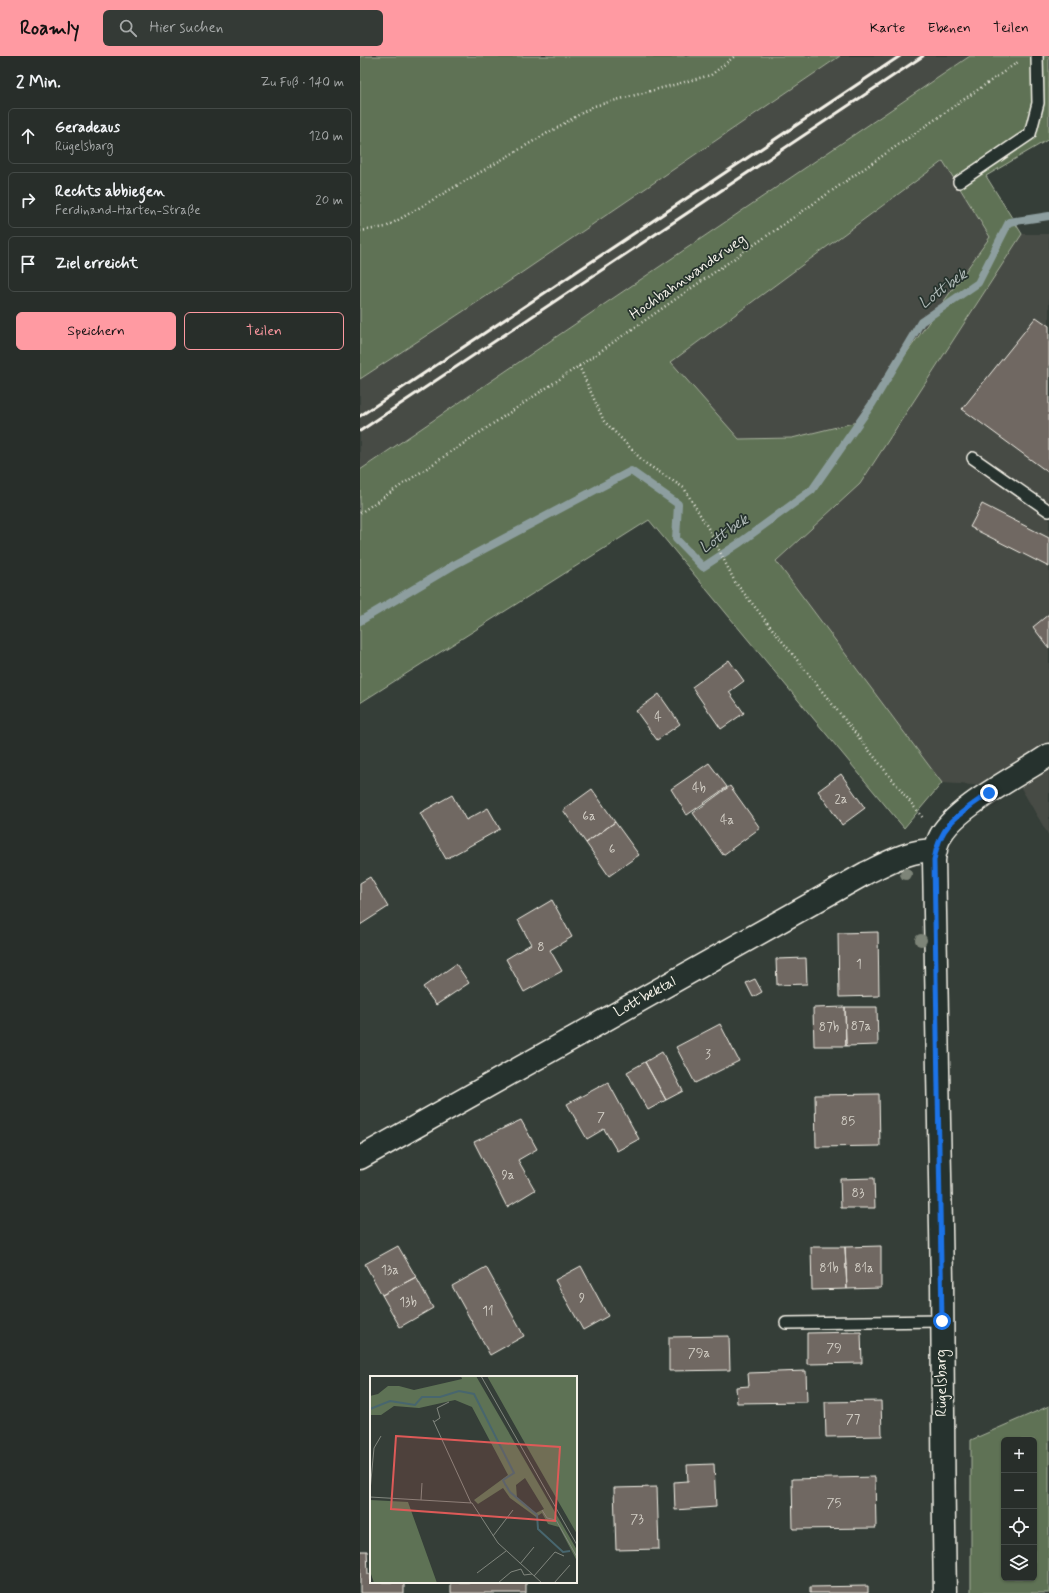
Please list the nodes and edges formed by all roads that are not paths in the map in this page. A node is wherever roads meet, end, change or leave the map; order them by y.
1 (1037, 56) edge
2 (959, 182) dead end
3 (973, 458) dead end
4 (1049, 511) edge
5 (1049, 755) edge
6 (937, 844) junction
7 (360, 1158) edge
8 (942, 1321) junction
9 (786, 1323) dead end
10 (945, 1593) edge

1 - 2 lane
3 - 4 lane
5 - 6 street
6 - 7 street, Lottbektal
6 - 8 street, Rügelsbarg
8 - 9 lane
8 - 10 street, Rügelsbarg

